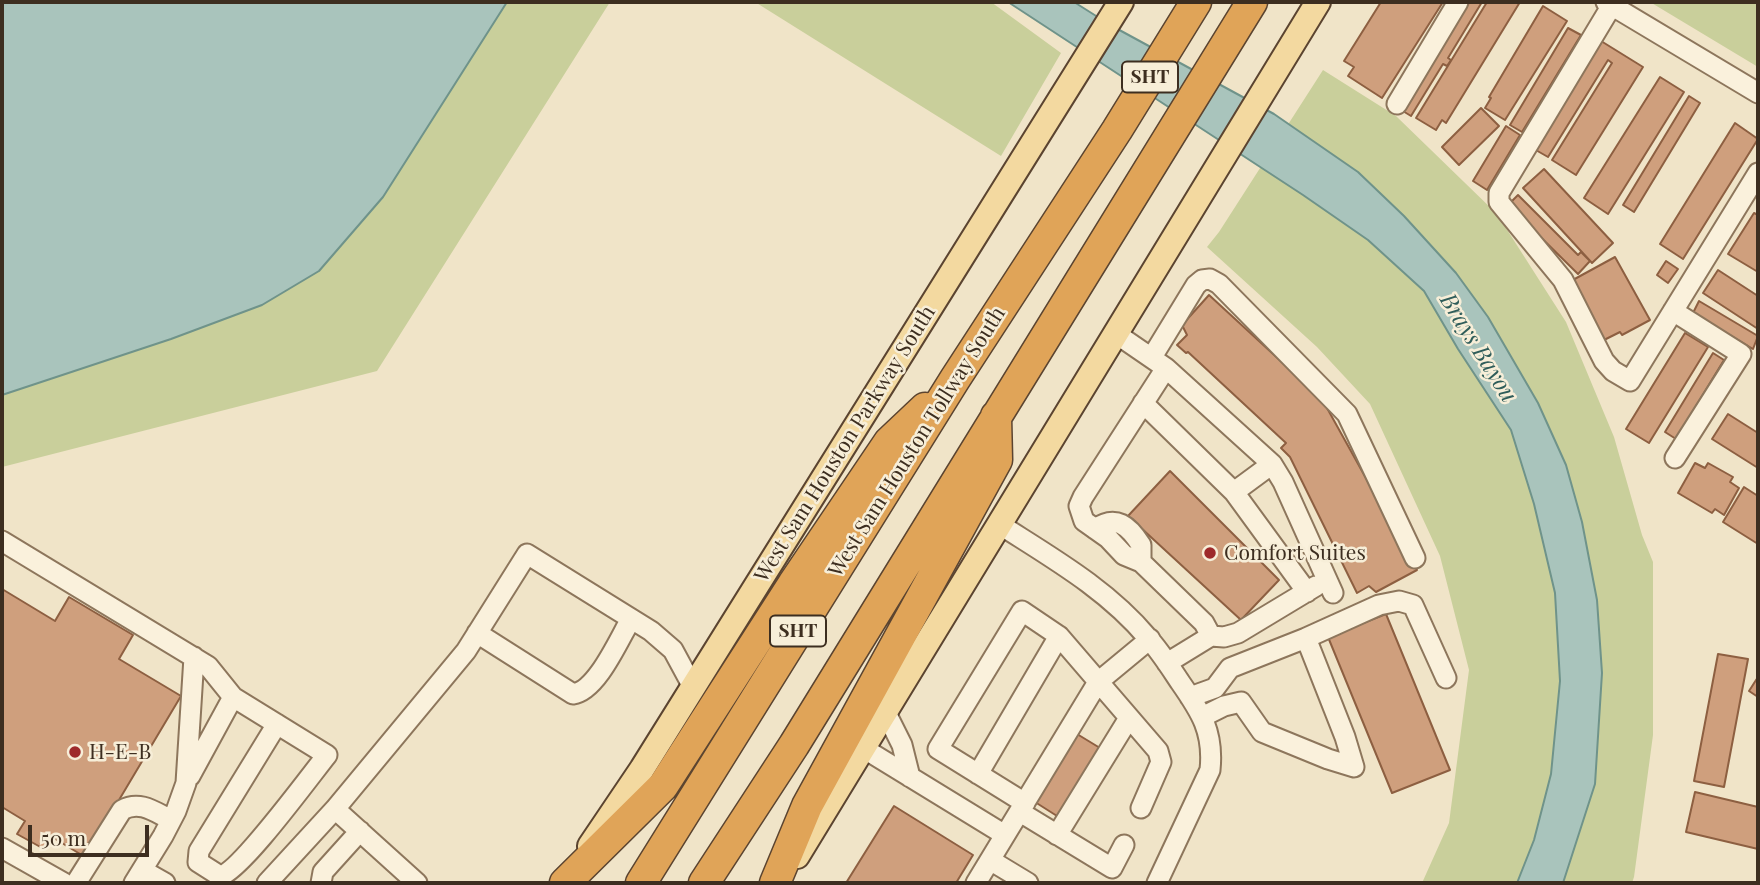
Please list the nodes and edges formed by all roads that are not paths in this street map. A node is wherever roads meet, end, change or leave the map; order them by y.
1 (1121, 2) edge
2 (1252, 2) edge
3 (1318, 2) edge
4 (1458, 2) edge
5 (1609, 4) edge
6 (1189, 13) edge
7 (1758, 93) edge
8 (1396, 104) dead end
9 (1758, 173) edge
10 (1673, 312) junction
11 (1115, 333) junction
12 (1159, 363) junction
13 (955, 379) junction
14 (1143, 403) junction
15 (996, 416) junction
16 (1675, 458) dead end
17 (1272, 464) junction
18 (1234, 492) junction
19 (999, 524) junction
20 (2, 541) edge
21 (1415, 558) dead end
22 (1307, 592) junction
23 (631, 619) junction
24 (477, 633) junction
25 (1059, 636) junction
26 (1211, 636) junction
27 (1306, 638) junction
28 (1150, 639) junction
29 (673, 650) junction
30 (713, 655) junction
31 (194, 657) junction
32 (1167, 663) junction
33 (1446, 678) dead end
34 (1098, 682) junction
35 (693, 687) junction
36 (233, 697) junction
37 (1190, 697) junction
38 (885, 711) junction
39 (1202, 717) junction
40 (1129, 718) junction
41 (277, 724) junction
42 (863, 748) junction
43 (978, 774) junction
44 (910, 777) junction
45 (186, 783) junction
46 (1022, 807) junction
47 (1141, 808) dead end
48 (335, 809) junction
49 (171, 820) junction
50 (360, 831) junction
51 (1005, 835) junction
52 (1057, 835) junction
53 (1124, 845) dead end
54 (2, 848) edge
55 (990, 860) junction
56 (138, 877) edge
57 (64, 883) edge
58 (76, 883) edge
59 (165, 883) edge
60 (269, 883) edge
61 (321, 883) edge
62 (417, 883) edge
63 (565, 883) edge
64 (641, 883) edge
65 (704, 883) edge
66 (778, 883) edge
67 (976, 883) edge
68 (1028, 883) edge
69 (1157, 883) edge

1 - 30 main road, West Sam Houston Parkway South
2 - 15 highway, SHT
3 - 11 main road
4 - 8 street
5 - 7 street
5 - 10 street
6 - 13 highway, West Sam Houston Tollway South / SHT
9 - 10 street
10 - 16 street
11 - 12 street
11 - 19 main road
12 - 14 street
12 - 17 street
12 - 21 street
13 - 63 highway
13 - 64 highway, West Sam Houston Tollway South / SHT
14 - 18 street
14 - 26 street
15 - 65 highway, SHT
15 - 66 highway
17 - 18 street
17 - 22 street
18 - 22 street
19 - 28 street
19 - 38 main road
20 - 31 street
22 - 26 street
23 - 24 street
23 - 24 street
23 - 29 street
24 - 48 street
25 - 34 street
25 - 43 street
25 - 43 street
26 - 32 street
27 - 33 street
27 - 37 street
27 - 39 street
28 - 32 street
28 - 34 street
29 - 30 street
29 - 35 street
30 - 35 main road, West Sam Houston Parkway South
31 - 36 street
31 - 45 street
32 - 37 street
34 - 40 street
34 - 46 street
35 - 63 main road, West Sam Houston Parkway South
36 - 41 street
36 - 45 street
37 - 39 street
38 - 42 main road
38 - 44 street
39 - 69 street
40 - 47 street
40 - 52 street
41 - 41 street
42 - 44 street
42 - 66 main road
43 - 46 street
44 - 51 street
45 - 49 street
46 - 51 street
46 - 52 street
48 - 50 street
48 - 60 street
49 - 56 street
49 - 58 street
50 - 61 street
50 - 62 street
51 - 55 street
52 - 53 street
54 - 57 street
55 - 67 street
55 - 68 street
56 - 59 street

